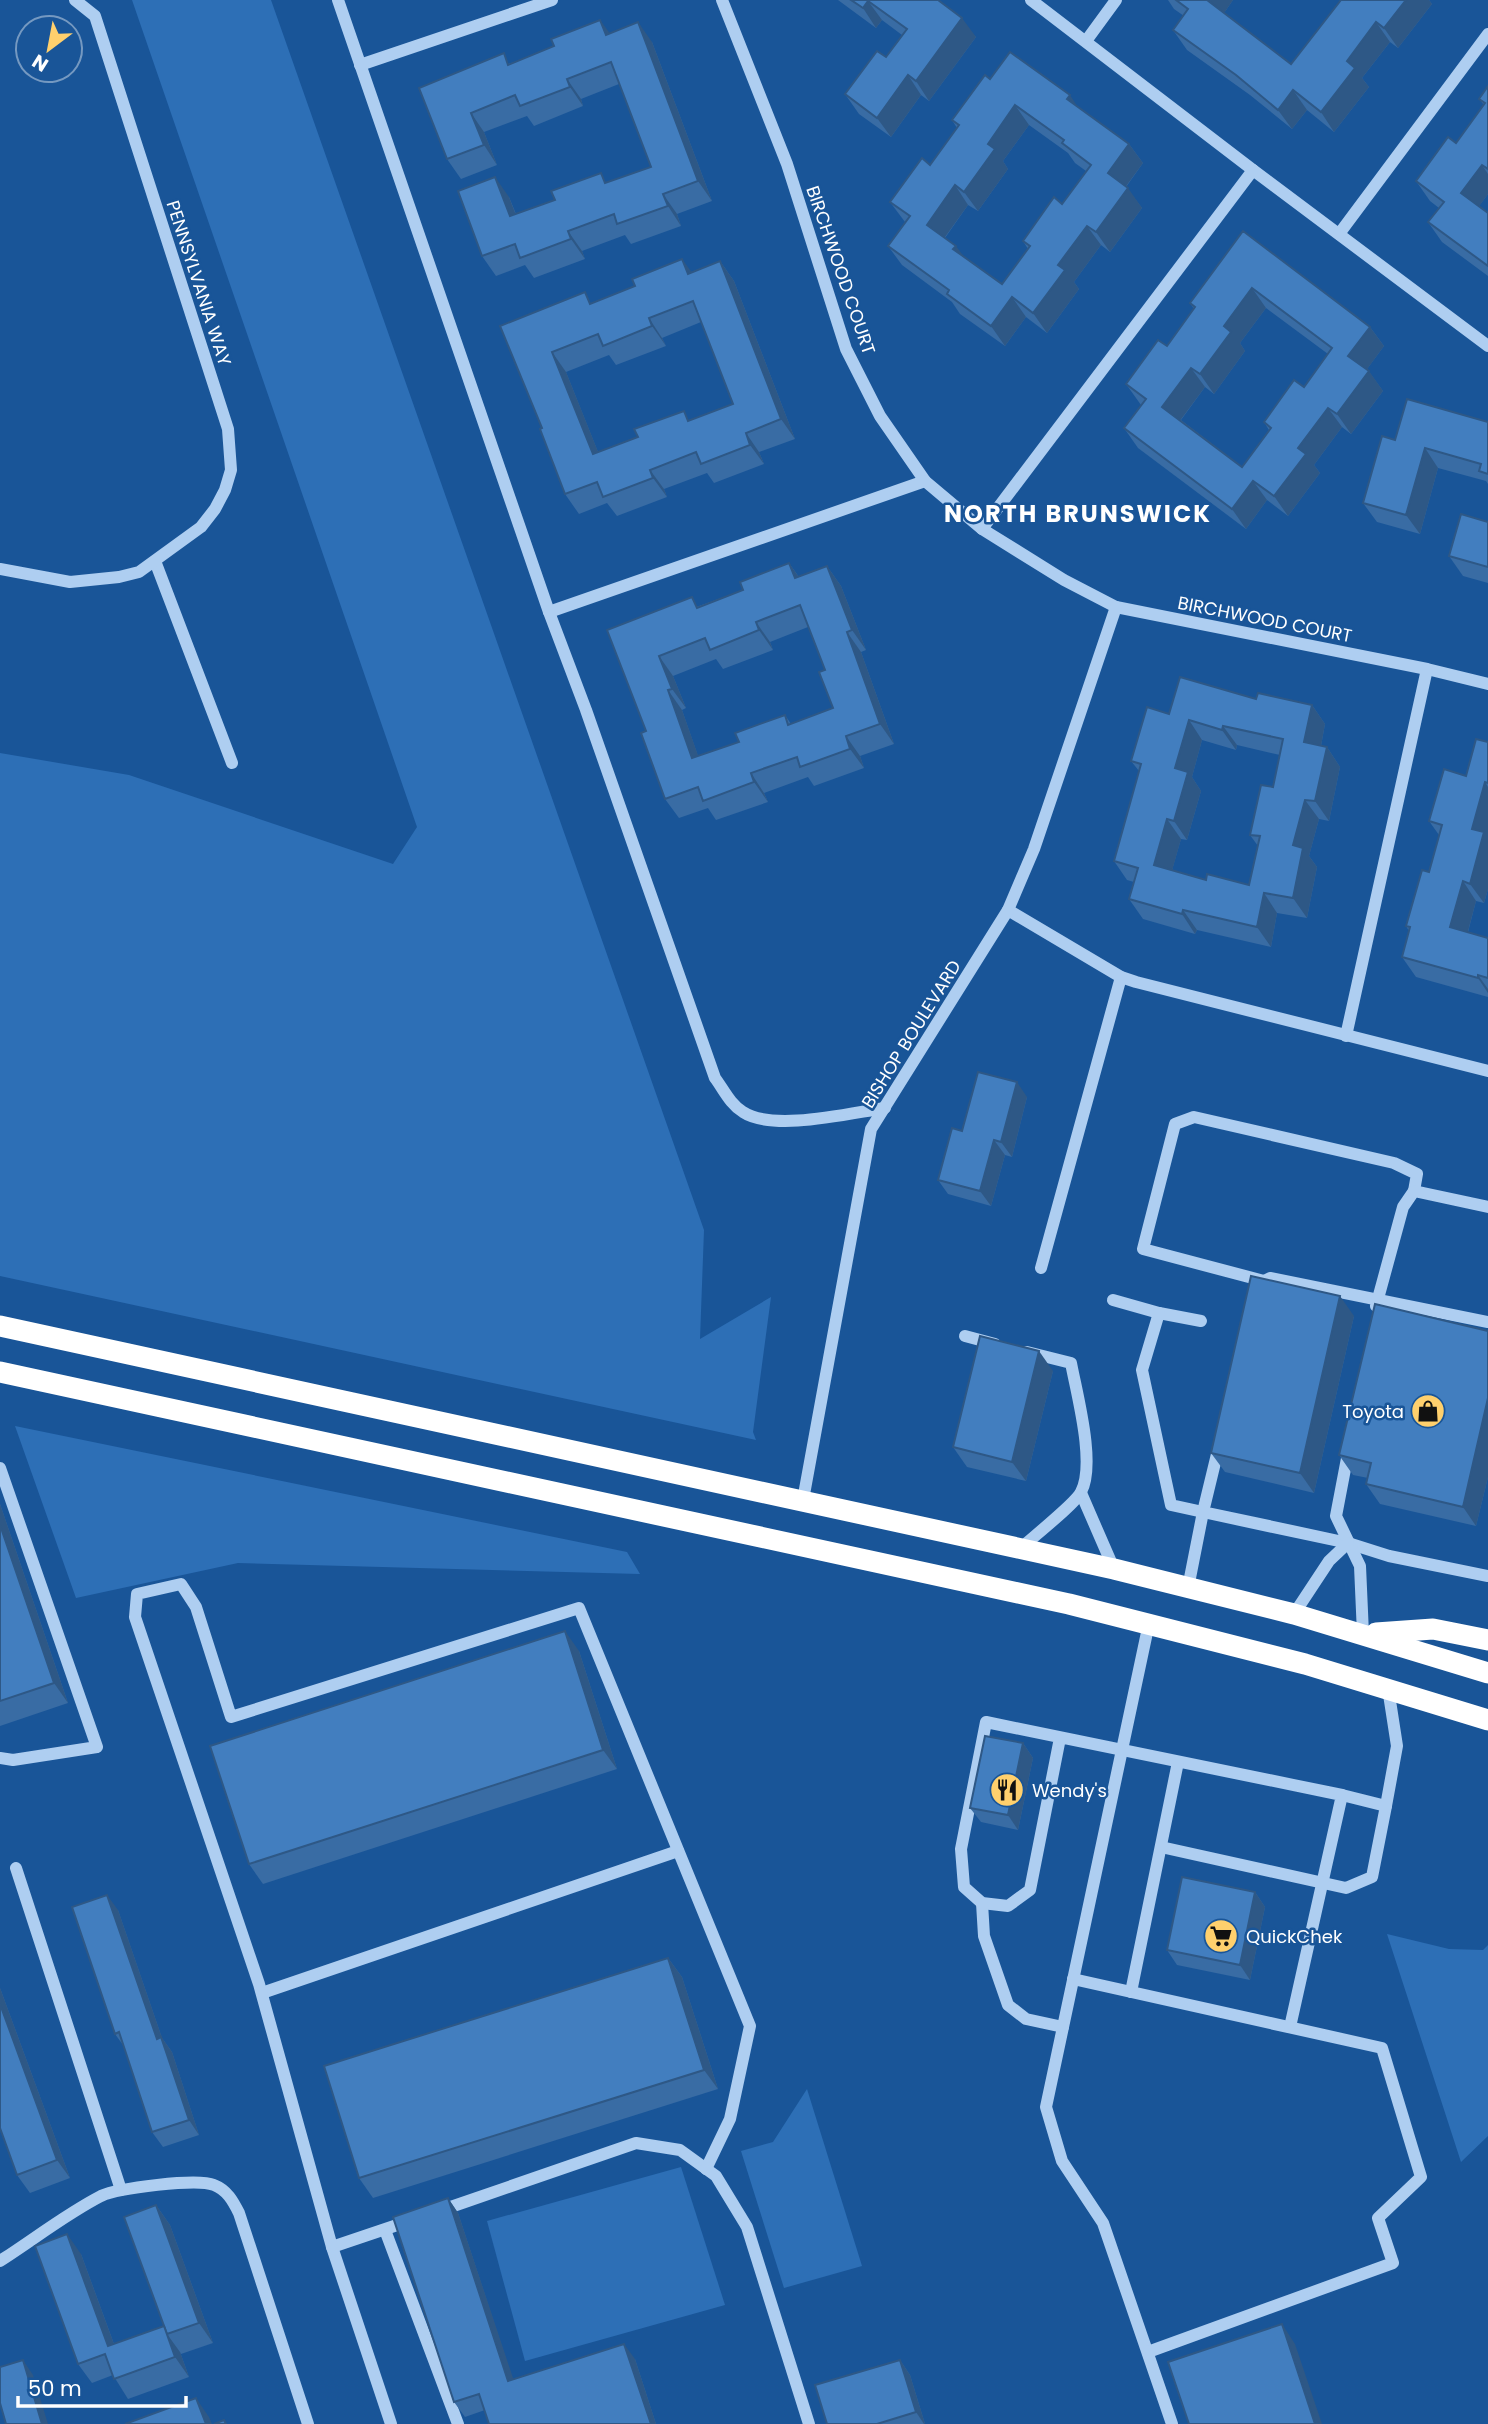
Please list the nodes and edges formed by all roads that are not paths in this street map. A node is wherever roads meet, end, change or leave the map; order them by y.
1 (75, 0) edge
2 (338, 0) edge
3 (552, 0) edge
4 (722, 0) edge
5 (1031, 0) edge
6 (1116, 0) edge
7 (1488, 34) edge
8 (1086, 41) junction
9 (360, 65) junction
10 (1253, 170) junction
11 (1339, 234) junction
12 (1488, 346) edge
13 (925, 481) junction
14 (982, 529) junction
15 (155, 561) junction
16 (0, 569) edge
17 (1116, 607) junction
18 (549, 612) junction
19 (1427, 669) junction
20 (1488, 684) edge
21 (233, 763) dead end
22 (1008, 910) junction
23 (1121, 976) junction
24 (1346, 1036) junction
25 (1488, 1071) edge
26 (885, 1108) junction
27 (1414, 1191) junction
28 (1488, 1207) edge
29 (1041, 1268) dead end
30 (1265, 1281) junction
31 (1113, 1300) dead end
32 (1253, 1300) edge
33 (1377, 1300) junction
34 (1158, 1313) junction
35 (1375, 1314) edge
36 (1200, 1321) dead end
37 (1488, 1322) edge
38 (0, 1326) edge
39 (964, 1336) dead end
40 (1004, 1346) edge
41 (1018, 1350) edge
42 (2, 1376) edge
43 (1222, 1431) edge
44 (1352, 1435) edge
45 (0, 1468) edge
46 (1081, 1493) junction
47 (803, 1500) junction
48 (1203, 1512) junction
49 (1348, 1543) junction
50 (1021, 1548) junction
51 (1114, 1569) junction
52 (1483, 1576) edge
53 (1188, 1588) junction
54 (1294, 1614) junction
55 (1149, 1623) junction
56 (1363, 1634) junction
57 (1488, 1640) edge
58 (1488, 1673) edge
59 (1388, 1688) junction
60 (1488, 1723) edge
61 (1060, 1738) junction
62 (1121, 1750) junction
63 (0, 1758) edge
64 (1178, 1762) junction
65 (1342, 1795) junction
66 (1386, 1806) junction
67 (1161, 1847) junction
68 (678, 1851) junction
69 (16, 1868) dead end
70 (1321, 1882) junction
71 (982, 1903) junction
72 (1073, 1979) junction
73 (1131, 1992) junction
74 (261, 1993) junction
75 (1063, 2027) junction
76 (1290, 2027) junction
77 (706, 2169) junction
78 (121, 2190) junction
79 (385, 2230) junction
80 (332, 2247) junction
81 (0, 2261) edge
82 (1147, 2352) junction
83 (308, 2424) edge
84 (391, 2424) edge
85 (458, 2424) edge
86 (809, 2424) edge
87 (1172, 2424) edge

1 - 15 street, PENNSYLVANIA WAY
2 - 9 street
3 - 9 street
4 - 13 street, BIRCHWOOD COURT
5 - 8 street
6 - 8 street
7 - 11 street
8 - 10 street
9 - 18 street
10 - 11 street
10 - 14 street
11 - 12 street
13 - 14 street, BIRCHWOOD COURT
13 - 18 street
14 - 17 street, BIRCHWOOD COURT
15 - 16 street, PENNSYLVANIA WAY
15 - 21 street
17 - 19 street, BIRCHWOOD COURT
17 - 22 street, BISHOP BOULEVARD
18 - 26 street
19 - 20 street, BIRCHWOOD COURT
19 - 24 street
22 - 23 street
22 - 26 street, BISHOP BOULEVARD
23 - 24 street
23 - 29 street
24 - 25 street
26 - 47 street, BISHOP BOULEVARD
27 - 28 street
27 - 30 street
27 - 33 street
30 - 32 street
30 - 33 street
31 - 34 street
33 - 35 street
33 - 37 street
34 - 36 street
34 - 48 street
38 - 47 highway
39 - 40 street
41 - 46 street
42 - 55 highway
43 - 48 street
44 - 49 street
45 - 63 street
46 - 50 street
46 - 51 street
47 - 50 highway
48 - 49 street
48 - 53 street
49 - 52 street
49 - 54 street
49 - 56 street
50 - 51 highway
51 - 53 highway
53 - 54 highway
54 - 56 highway
55 - 59 highway
55 - 62 street
56 - 57 highway
56 - 58 highway
59 - 60 highway
59 - 66 street
61 - 62 street
61 - 71 street
61 - 71 street
62 - 64 street
62 - 72 street
64 - 65 street
64 - 67 street
65 - 66 street
65 - 70 street
66 - 70 street
67 - 70 street
67 - 73 street
68 - 74 street
68 - 74 street
68 - 77 street
69 - 78 street
70 - 76 street
71 - 75 street
72 - 73 street
72 - 75 street
73 - 76 street
74 - 80 street
75 - 82 street
76 - 82 street
77 - 79 street
77 - 86 street
78 - 81 street
78 - 83 street
79 - 80 street
79 - 85 street
80 - 84 street
82 - 87 street

